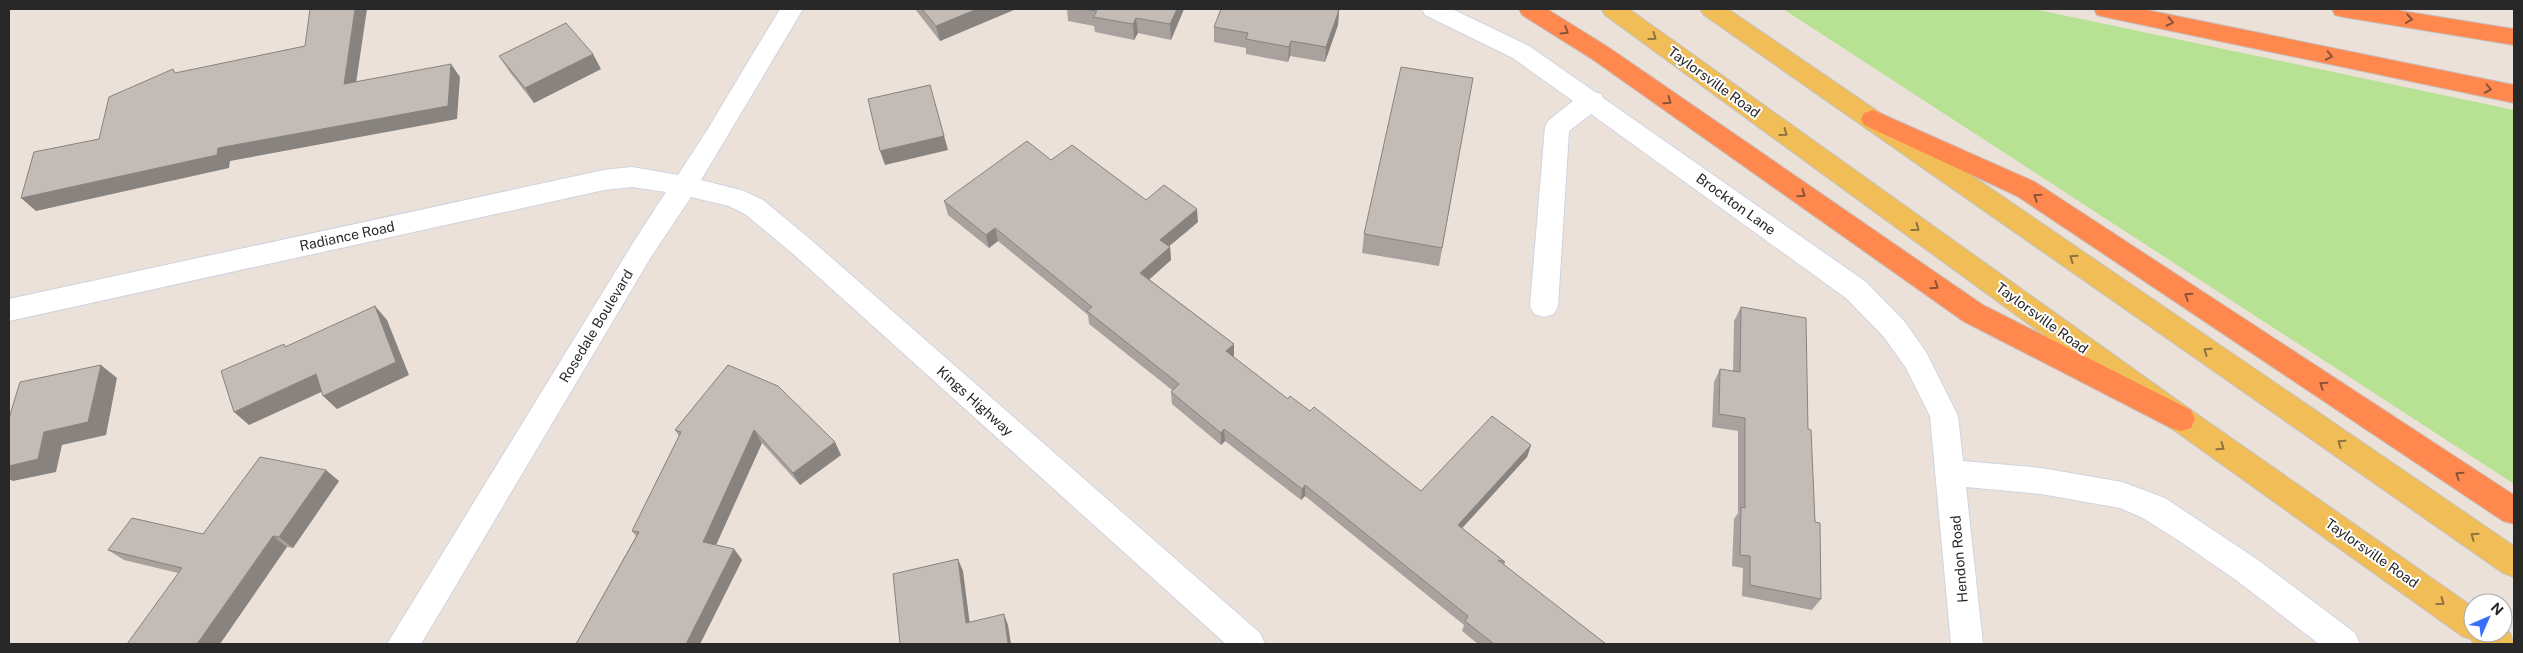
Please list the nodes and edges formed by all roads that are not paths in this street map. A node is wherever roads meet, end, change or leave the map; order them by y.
1 (791, 9) edge
2 (1433, 9) edge
3 (1530, 9) edge
4 (1613, 9) edge
5 (1712, 9) edge
6 (2105, 9) edge
7 (2343, 9) edge
8 (2514, 36) edge
9 (2514, 94) edge
10 (1592, 100) junction
11 (1873, 119) junction
12 (686, 186) junction
13 (1544, 306) dead end
14 (9, 310) edge
15 (2181, 419) junction
16 (1950, 473) junction
17 (2514, 511) edge
18 (2514, 563) edge
19 (2463, 618) edge
20 (1218, 633) edge
21 (403, 644) edge
22 (1249, 644) edge
23 (1967, 644) edge
24 (2344, 644) edge

1 - 12 street, Rosedale Boulevard
2 - 10 street, Brockton Lane
3 -> 15 highway
4 -> 15 main road, Taylorsville Road
5 - 11 main road
6 -> 9 highway
7 -> 8 highway
10 - 13 street
10 - 16 street, Brockton Lane
17 -> 11 highway
18 -> 11 main road
12 - 14 street, Radiance Road
12 - 20 street, Kings Highway
12 - 21 street, Rosedale Boulevard
15 -> 19 main road, Taylorsville Road
16 - 23 street, Hendon Road
16 - 24 street
20 - 22 street, Kings Highway

